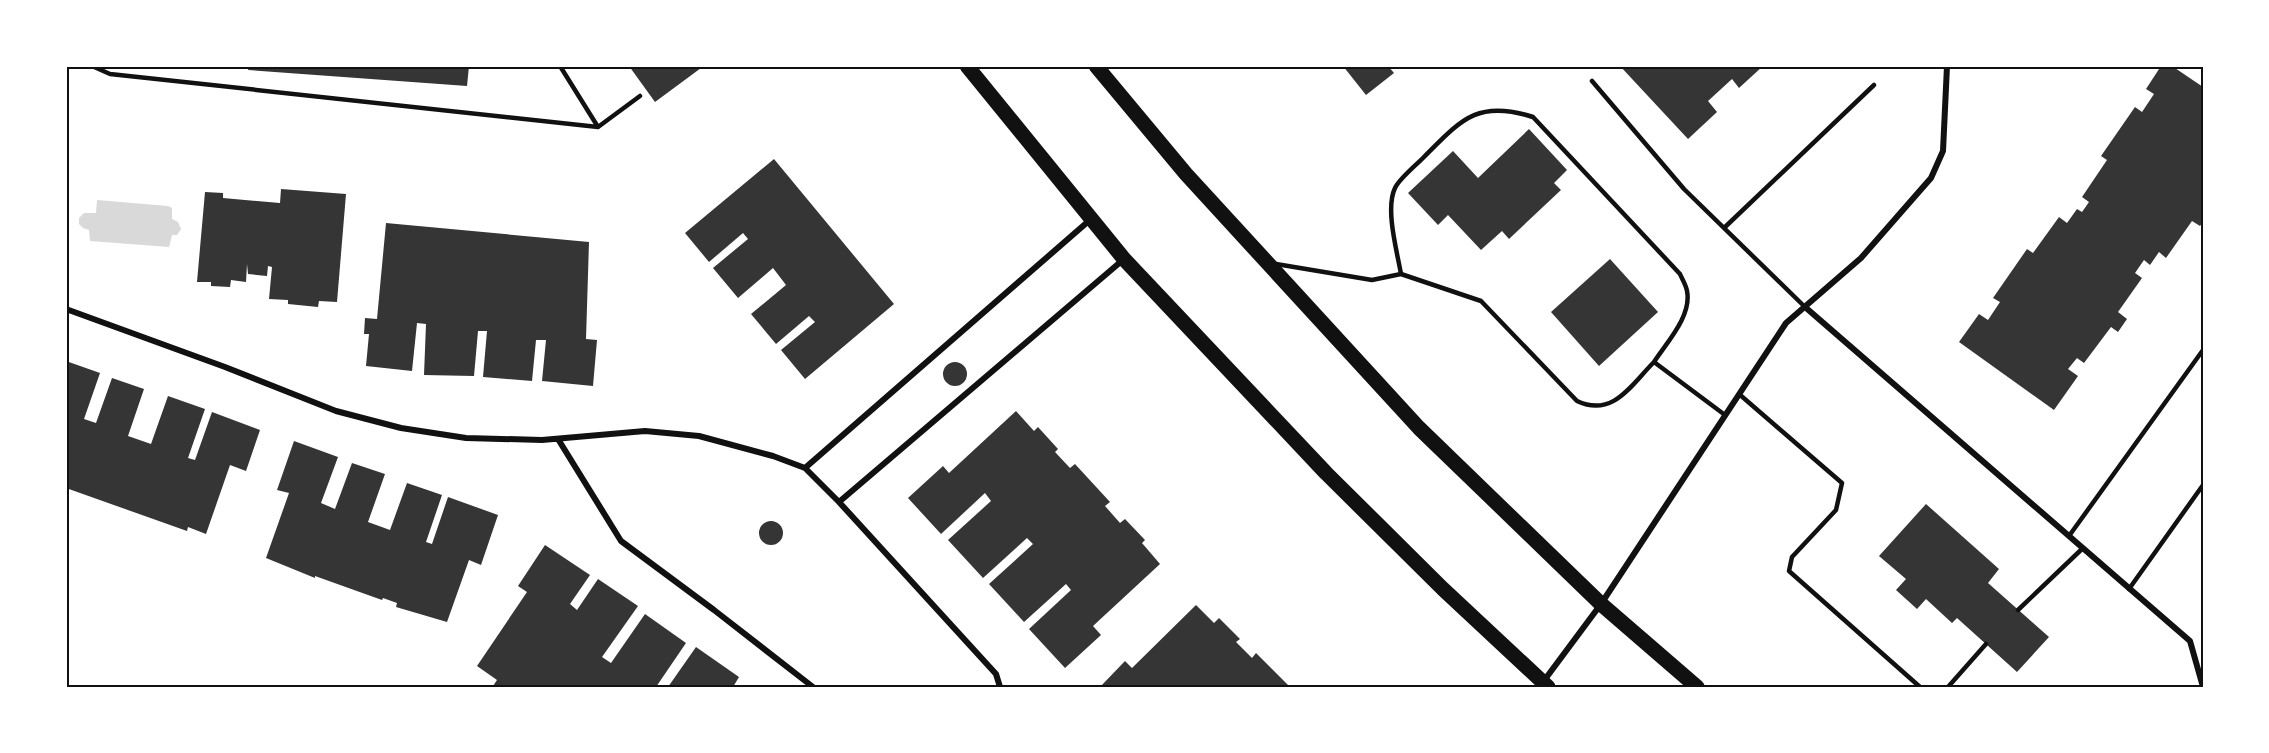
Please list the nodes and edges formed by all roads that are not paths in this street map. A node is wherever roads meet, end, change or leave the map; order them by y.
1 (92, 66) edge
2 (560, 66) edge
3 (967, 66) edge
4 (1095, 66) edge
5 (1947, 66) edge
6 (1592, 81) dead end
7 (1874, 85) dead end
8 (640, 96) dead end
9 (598, 127) junction
10 (1091, 219) junction
11 (1724, 228) junction
12 (1124, 259) junction
13 (1266, 263) junction
14 (1401, 274) junction
15 (1805, 307) junction
16 (66, 309) edge
17 (2203, 350) edge
18 (1654, 362) junction
19 (1739, 394) junction
20 (1725, 415) junction
21 (558, 439) junction
22 (805, 468) junction
23 (2203, 485) edge
24 (839, 502) junction
25 (2069, 536) junction
26 (2083, 548) junction
27 (2129, 589) junction
28 (1601, 604) junction
29 (2018, 610) dead end
30 (1986, 644) dead end
31 (1543, 685) edge
32 (813, 687) edge
33 (1000, 687) edge
34 (1697, 687) edge
35 (1920, 687) edge
36 (1948, 687) edge
37 (2203, 687) edge

1 - 9 lane
2 - 9 lane
3 - 10 main road
4 - 13 main road
5 - 15 street
6 - 11 lane
7 - 11 lane
8 - 9 lane
10 - 12 main road
10 - 22 street
11 - 15 lane
12 - 24 street
12 - 31 main road
13 - 14 lane
13 - 28 main road
14 - 18 lane
14 - 18 lane
15 - 19 street
15 - 25 street
16 - 21 street
17 - 25 lane
18 - 20 lane
19 - 20 street
19 - 35 lane
20 - 28 street
21 - 22 street
21 - 32 street
22 - 24 street
23 - 27 lane
24 - 33 street
25 - 26 street
26 - 27 street
26 - 29 lane
27 - 37 street
28 - 31 street
28 - 34 main road
30 - 36 lane

